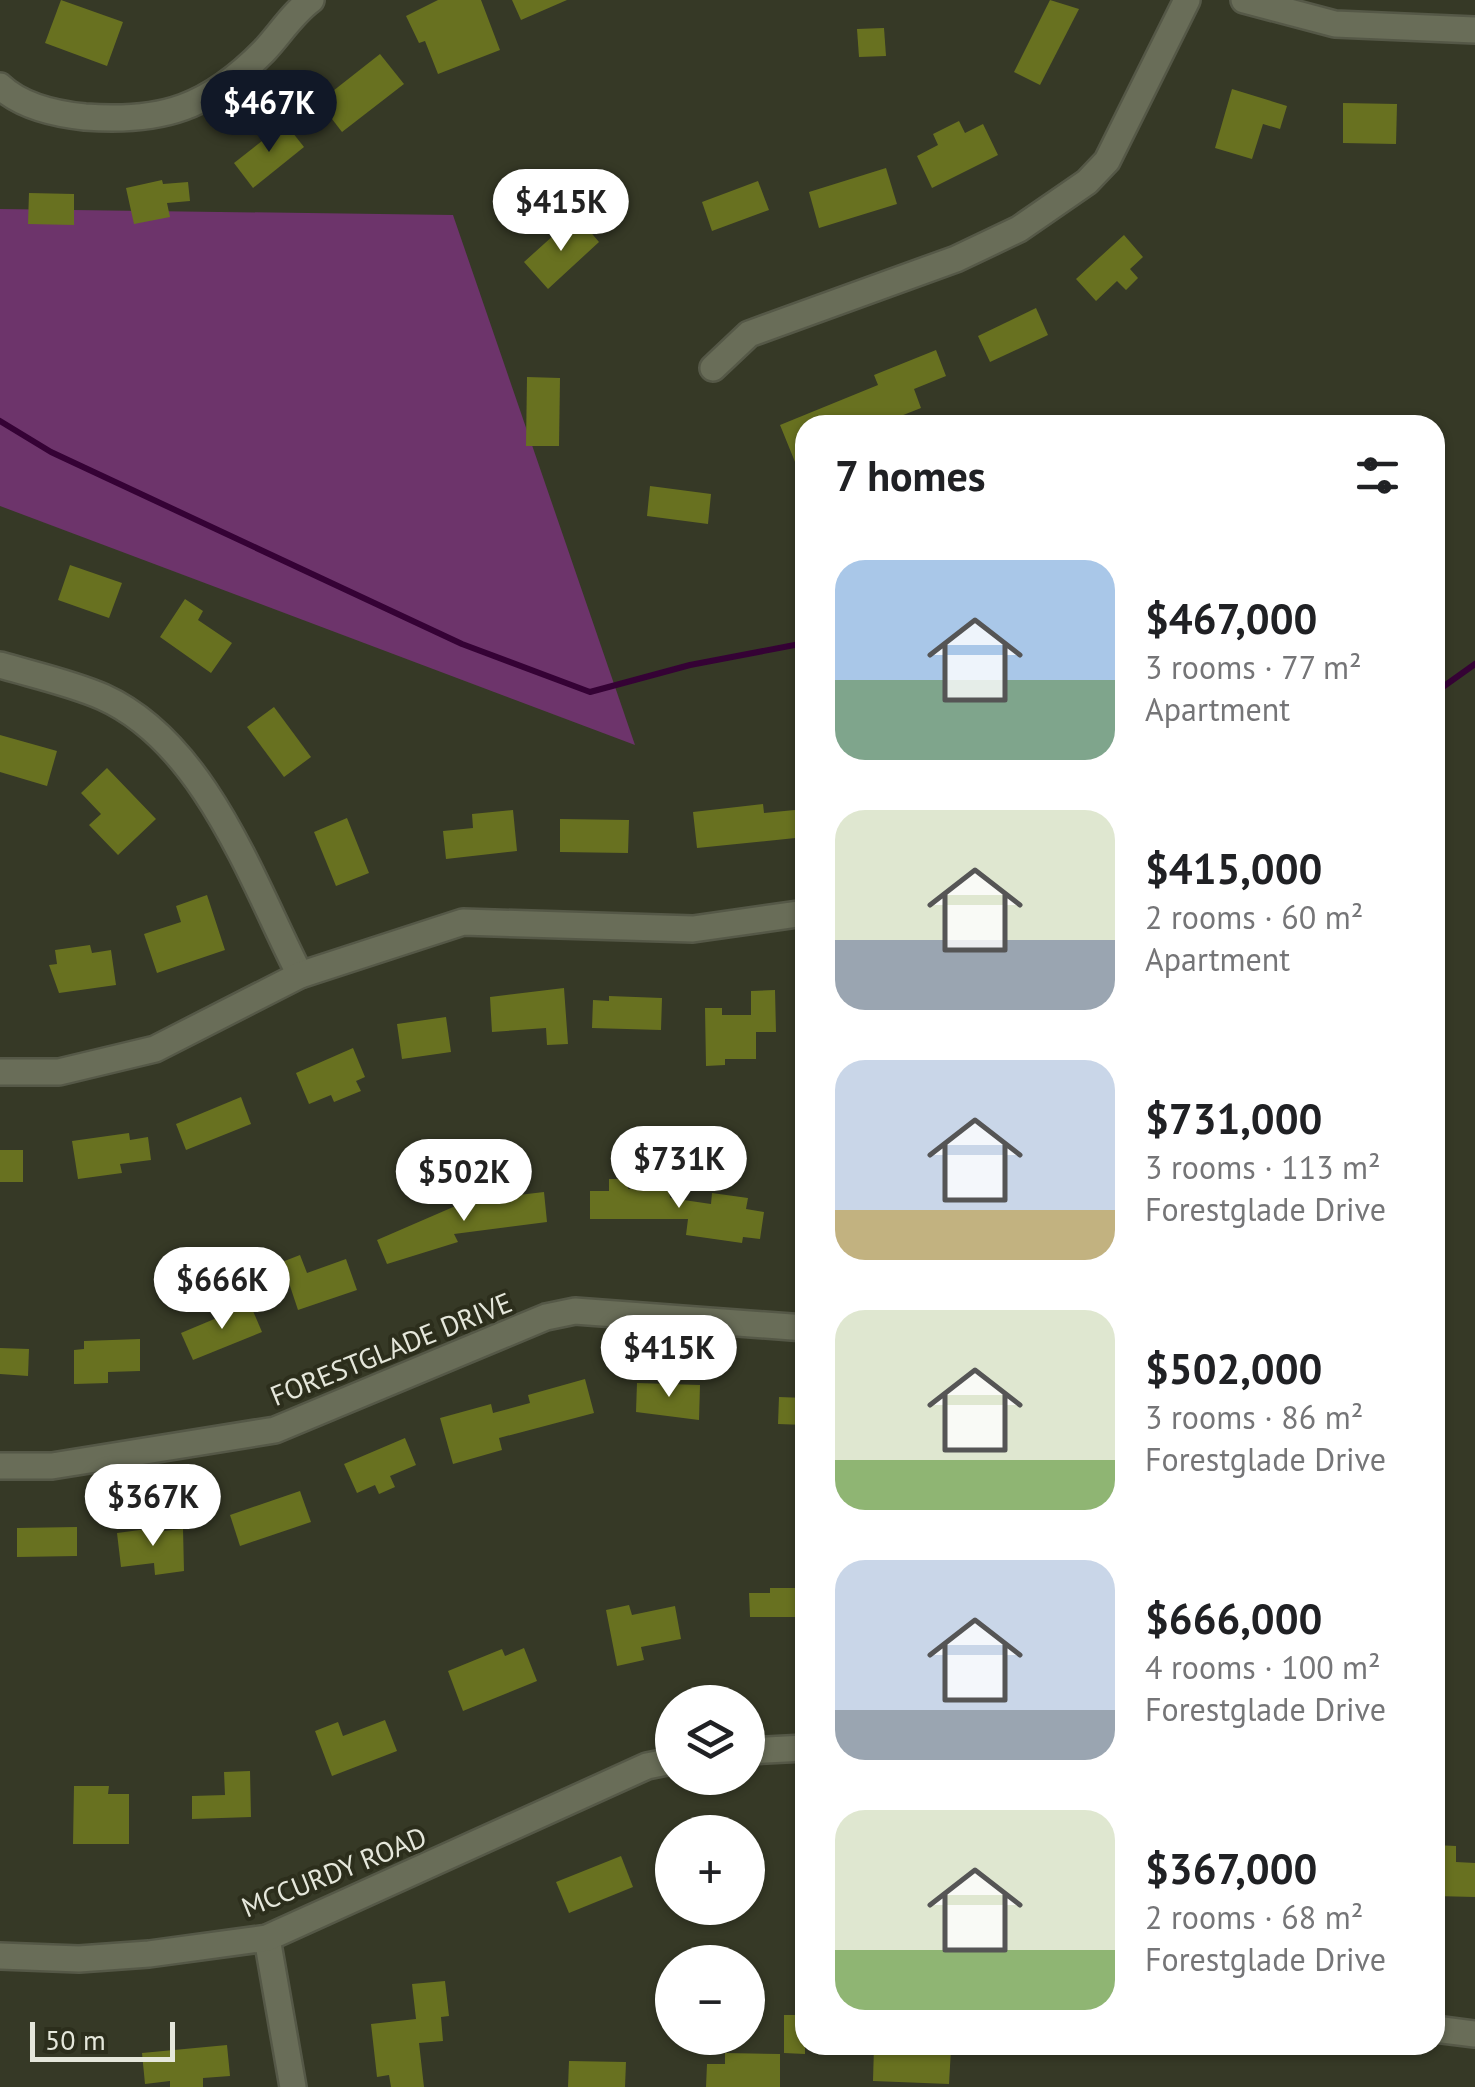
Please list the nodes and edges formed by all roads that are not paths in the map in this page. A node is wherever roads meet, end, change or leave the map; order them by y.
1 (311, 0) edge
2 (1187, 0) edge
3 (1244, 0) edge
4 (1475, 30) edge
5 (0, 86) edge
6 (713, 368) dead end
7 (0, 665) edge
8 (795, 914) edge
9 (300, 975) junction
10 (0, 1072) edge
11 (795, 1327) edge
12 (0, 1466) edge
13 (795, 1749) edge
14 (765, 1750) edge
15 (655, 1764) edge
16 (267, 1938) junction
17 (0, 1956) edge
18 (1445, 2030) edge
19 (1475, 2034) edge
20 (293, 2087) edge

1 - 5 street
2 - 6 street
3 - 4 street
7 - 9 street
8 - 9 street
9 - 10 street
11 - 12 street, FORESTGLADE DRIVE
13 - 14 street
15 - 16 street, MCCURDY ROAD
16 - 17 street, MCCURDY ROAD
16 - 20 street
18 - 19 street

